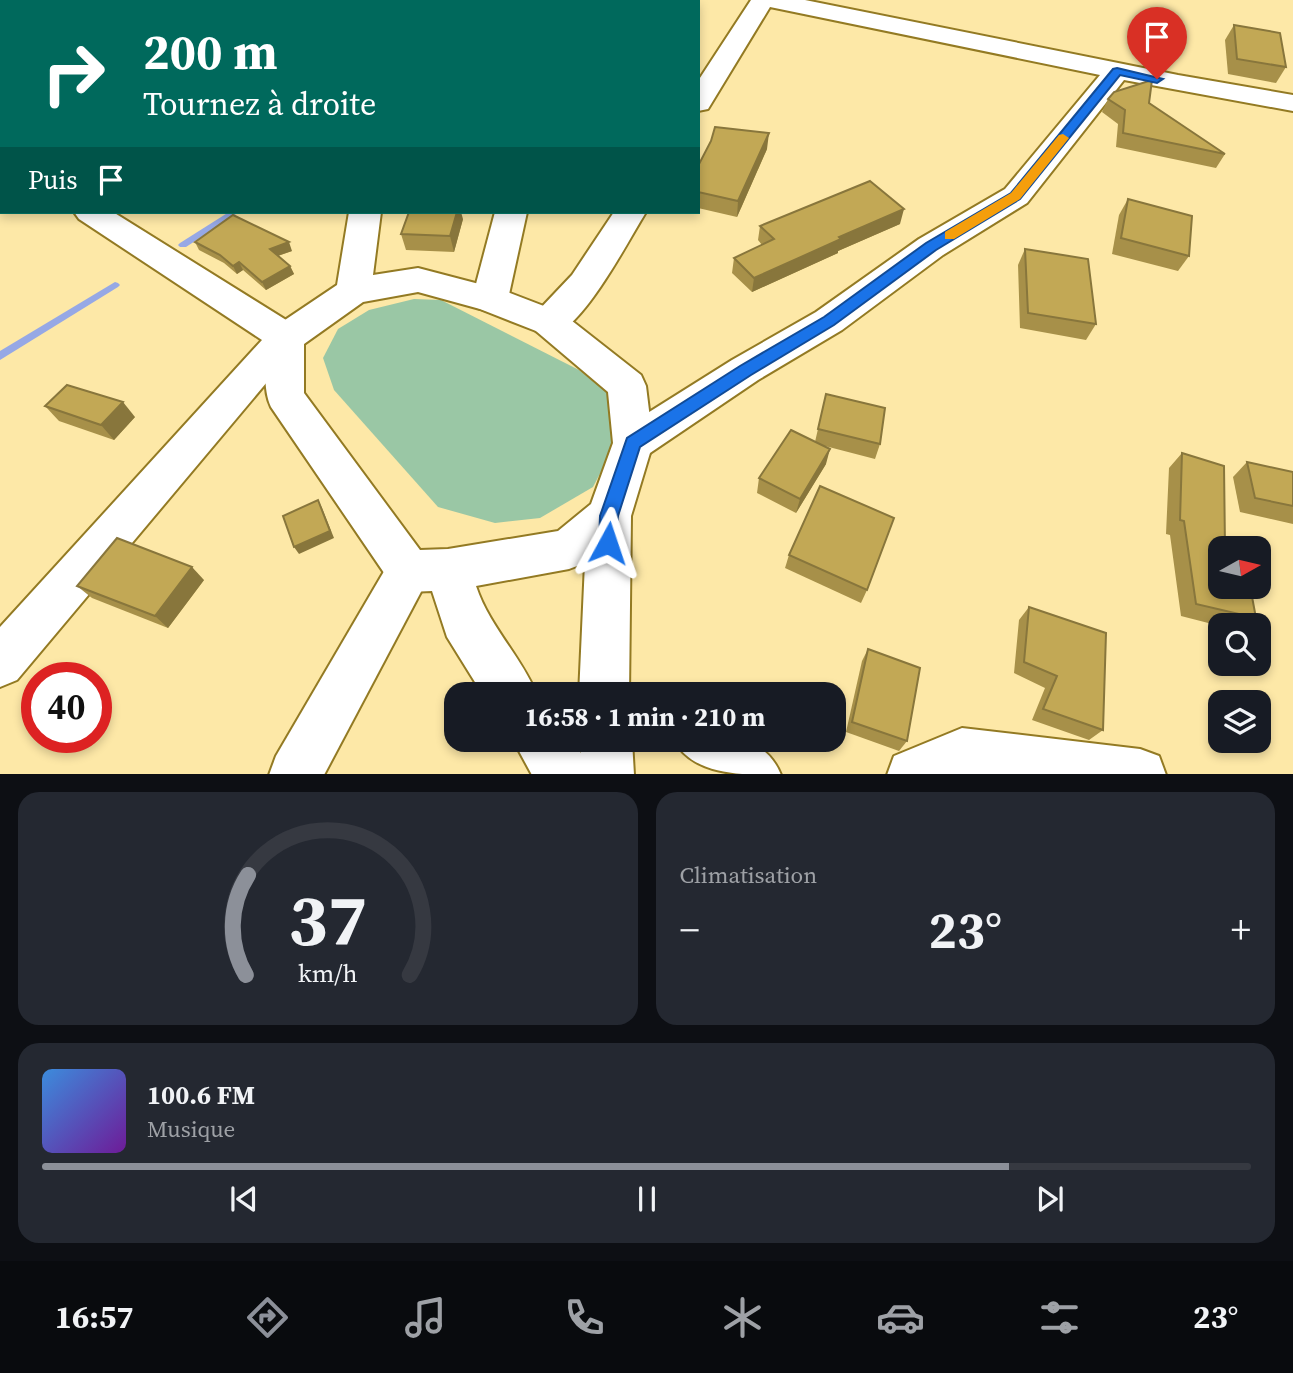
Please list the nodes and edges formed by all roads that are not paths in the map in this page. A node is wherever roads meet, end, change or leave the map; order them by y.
1 (763, 0) edge
2 (769, 0) edge
3 (1117, 71) junction
4 (700, 100) edge
5 (1293, 103) edge
6 (93, 214) edge
7 (365, 214) edge
8 (511, 214) edge
9 (629, 214) edge
10 (352, 291) junction
11 (490, 299) junction
12 (549, 322) junction
13 (286, 338) junction
14 (633, 443) junction
15 (609, 516) junction
16 (429, 570) junction
17 (0, 663) edge
18 (504, 682) edge
19 (611, 682) edge
20 (548, 752) edge
21 (607, 752) edge
22 (719, 752) edge
23 (296, 774) edge
24 (563, 774) edge
25 (608, 774) edge
26 (753, 774) edge
27 (915, 774) edge
28 (1132, 774) edge

1 - 4 street
2 - 3 street
3 - 5 street
3 - 14 street
6 - 13 street
7 - 10 street
8 - 11 street
9 - 12 street
10 - 11 street
10 - 13 street
11 - 12 street
12 - 14 street
13 - 16 street
13 - 17 street
14 - 15 street
15 - 16 street
15 - 19 street
16 - 18 street
16 - 23 street
20 - 24 street
21 - 25 street
22 - 26 street
27 - 28 street

